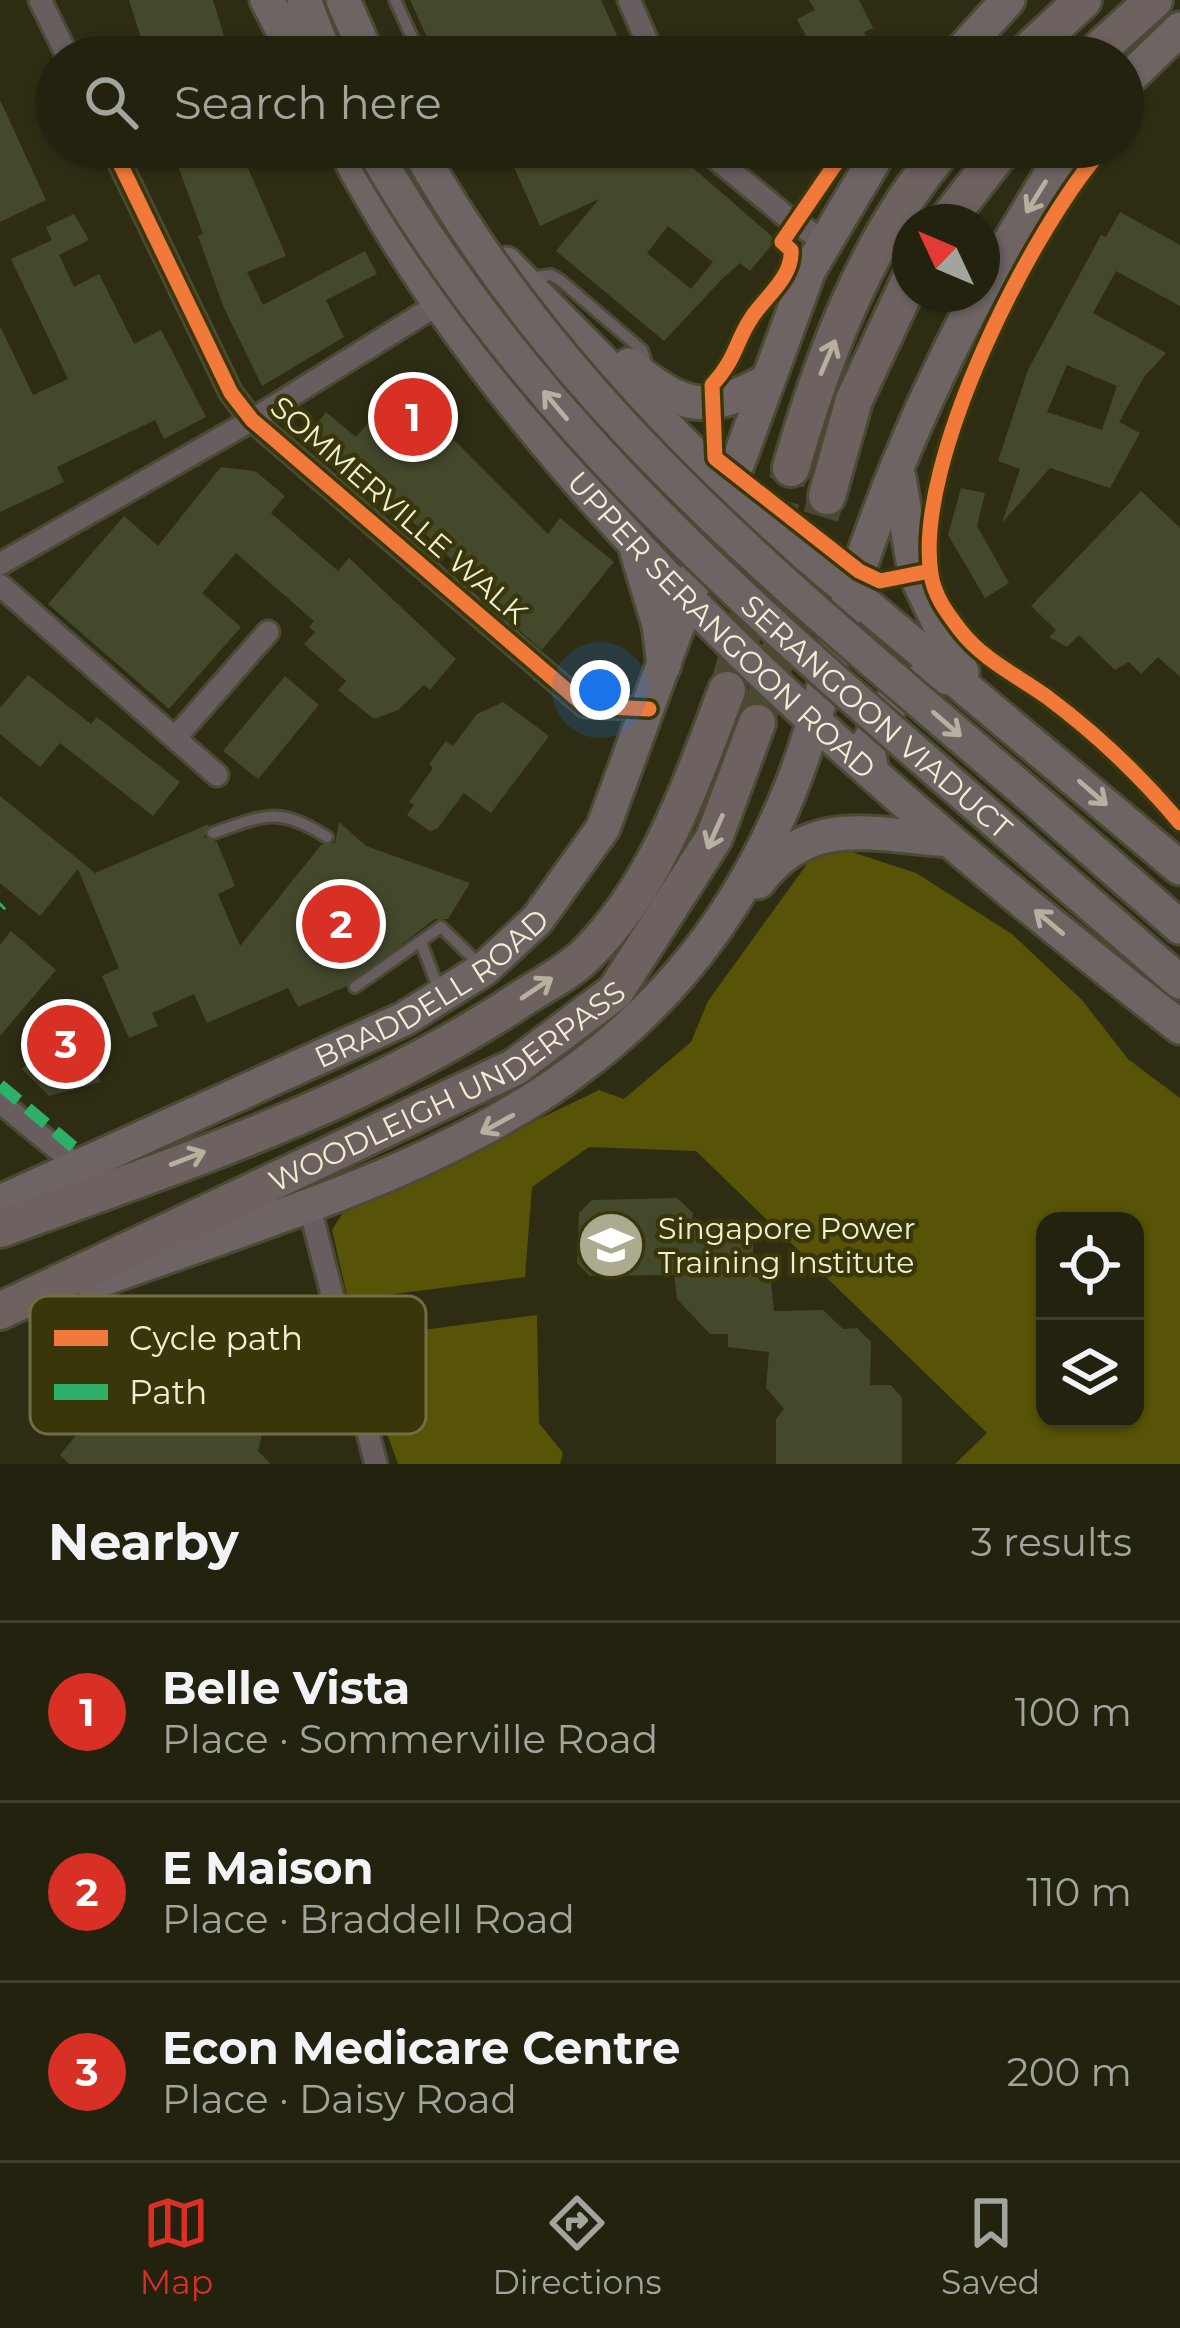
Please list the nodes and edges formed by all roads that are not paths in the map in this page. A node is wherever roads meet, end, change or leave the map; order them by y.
1 (40, 0) edge
2 (267, 0) edge
3 (304, 0) edge
4 (343, 0) edge
5 (359, 0) edge
6 (394, 0) edge
7 (629, 0) edge
8 (1007, 0) edge
9 (1083, 0) edge
10 (1154, 0) edge
11 (1180, 28) edge
12 (58, 36) edge
13 (286, 36) edge
14 (318, 36) edge
15 (359, 36) edge
16 (375, 36) edge
17 (411, 36) edge
18 (645, 36) edge
19 (975, 36) edge
20 (1044, 36) edge
21 (1114, 36) edge
22 (1144, 63) edge
23 (122, 168) edge
24 (357, 168) edge
25 (384, 168) edge
26 (445, 168) edge
27 (446, 168) edge
28 (727, 168) edge
29 (869, 168) edge
30 (932, 168) edge
31 (988, 168) edge
32 (1054, 168) edge
33 (960, 204) edge
34 (824, 240) junction
35 (1000, 258) edge
36 (518, 280) junction
37 (440, 303) junction
38 (895, 312) edge
39 (970, 312) edge
40 (558, 318) junction
41 (767, 381) junction
42 (659, 389) junction
43 (252, 420) junction
44 (899, 464) junction
45 (791, 468) tunnel mouth
46 (727, 488) junction
47 (827, 496) tunnel mouth
48 (630, 533) junction
49 (0, 564) edge
50 (0, 585) edge
51 (852, 588) junction
52 (690, 600) junction
53 (268, 632) dead end
54 (664, 667) junction
55 (966, 685) junction
56 (727, 690) tunnel mouth
57 (649, 709) junction
58 (814, 719) junction
59 (757, 723) tunnel mouth
60 (175, 739) junction
61 (872, 771) junction
62 (218, 775) dead end
63 (213, 833) dead end
64 (327, 837) dead end
65 (949, 840) junction
66 (1180, 868) edge
67 (1180, 927) edge
68 (712, 940) junction
69 (422, 945) junction
70 (484, 969) junction
71 (1180, 982) edge
72 (355, 987) dead end
73 (441, 995) junction
74 (1180, 1027) edge
75 (0, 1102) edge
76 (79, 1167) junction
77 (0, 1202) edge
78 (309, 1204) junction
79 (0, 1229) edge
80 (38, 1296) edge
81 (51, 1296) edge
82 (333, 1296) edge
83 (30, 1300) edge
84 (30, 1303) edge
85 (0, 1314) edge
86 (368, 1434) edge
87 (376, 1464) edge

1 - 12 street
2 - 13 main road
3 - 14 main road
4 - 15 main road
5 - 16 main road
6 - 17 lane
7 - 18 street
8 - 19 main road
9 - 20 highway
10 - 21 highway
11 - 22 main road
23 - 43 street, SOMMERVILLE WALK
24 - 37 main road, UPPER SERANGOON ROAD
71 -> 25 main road, SERANGOON VIADUCT, bridge
26 -> 67 main road, SERANGOON VIADUCT, bridge
27 - 36 main road
28 - 34 street
29 - 34 main road, BRADDELL ROAD
45 -> 30 highway
31 - 33 highway
32 -> 35 main road
34 - 41 main road, BRADDELL ROAD
36 - 40 main road
36 - 42 lane
37 - 43 street
37 - 48 main road, UPPER SERANGOON ROAD
38 - 47 highway
39 - 44 main road
40 - 42 main road
40 - 46 main road
41 - 42 main road
41 - 46 main road, BRADDELL ROAD
43 - 49 street
43 - 57 street, SOMMERVILLE WALK
44 - 51 main road
44 - 55 main road
46 - 51 main road
46 - 52 main road, BRADDELL ROAD
48 - 52 main road, UPPER SERANGOON ROAD
48 - 54 main road
50 - 60 street
51 - 55 main road
51 - 58 main road
52 - 54 main road, BRADDELL ROAD
52 - 58 main road, UPPER SERANGOON ROAD
53 - 60 street
54 - 57 main road, BRADDELL ROAD
55 - 61 main road
55 -> 66 main road
79 -> 56 highway, WOODLEIGH UNDERPASS
57 - 70 main road, BRADDELL ROAD
58 - 61 main road, UPPER SERANGOON ROAD
58 - 68 main road
59 -> 80 highway, WOODLEIGH UNDERPASS
60 - 62 street
61 - 65 main road, UPPER SERANGOON ROAD
63 - 64 lane
65 - 68 main road
74 -> 65 main road, UPPER SERANGOON ROAD
68 -> 78 main road
69 - 70 lane
69 - 72 lane
69 - 73 lane
70 - 73 main road, BRADDELL ROAD
73 - 76 main road, BRADDELL ROAD
75 - 76 street
76 - 77 main road, BRADDELL ROAD
78 - 81 main road
78 - 82 street
83 -> 85 highway, WOODLEIGH UNDERPASS
84 - 85 main road
86 - 87 street

